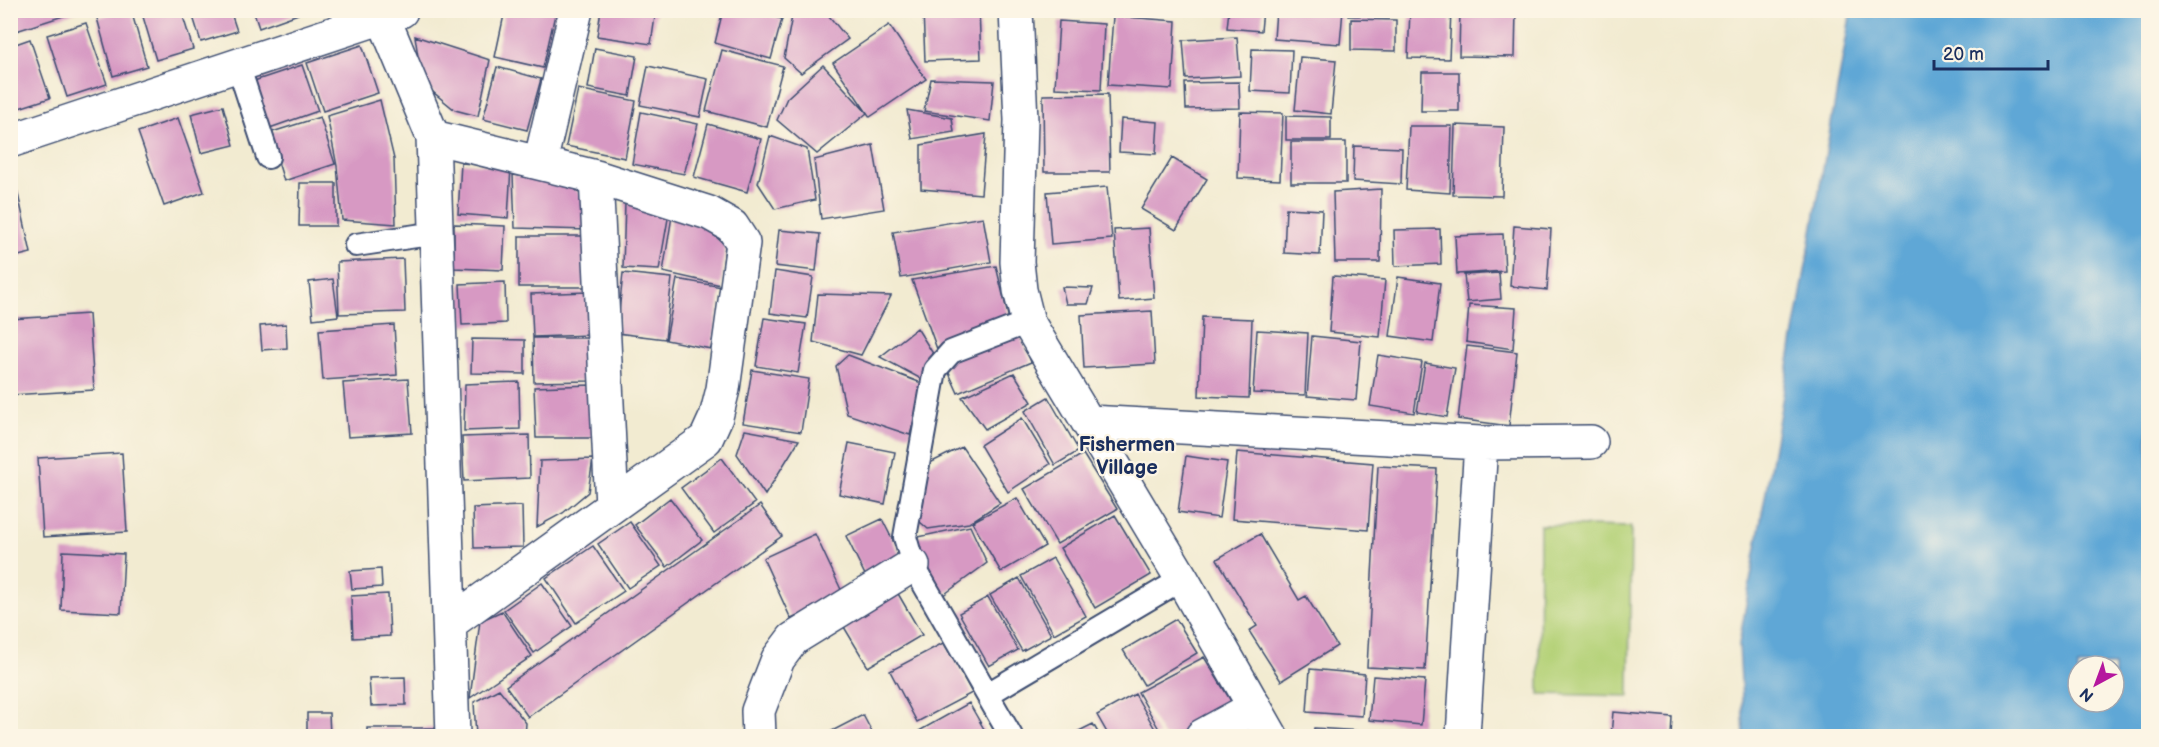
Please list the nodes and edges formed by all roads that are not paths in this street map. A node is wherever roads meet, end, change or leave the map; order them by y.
1 (576, 10) edge
2 (1016, 10) edge
3 (388, 13) edge
4 (238, 65) junction
5 (433, 137) junction
6 (10, 141) edge
7 (268, 157) dead end
8 (540, 163) junction
9 (597, 177) junction
10 (436, 233) junction
11 (356, 245) dead end
12 (1028, 322) junction
13 (1089, 422) junction
14 (1591, 442) dead end
15 (1481, 443) junction
16 (612, 506) junction
17 (914, 565) junction
18 (1182, 579) junction
19 (450, 623) junction
20 (988, 694) junction
21 (1255, 707) junction
22 (453, 736) edge
23 (759, 736) edge
24 (1011, 736) edge
25 (1202, 736) edge
26 (1271, 736) edge
27 (1463, 736) edge

1 - 8 street
2 - 12 street
3 - 4 street
3 - 5 street
4 - 6 street
4 - 7 lane
5 - 8 street
5 - 10 street
8 - 9 street
9 - 16 street
9 - 16 street
10 - 11 lane
10 - 19 street
12 - 13 street
12 - 17 lane
13 - 15 street
13 - 18 street
14 - 15 street
15 - 27 street
16 - 19 street
17 - 20 lane
17 - 23 street
18 - 20 lane
18 - 21 street
19 - 22 street
20 - 24 lane
21 - 25 street
21 - 26 street

